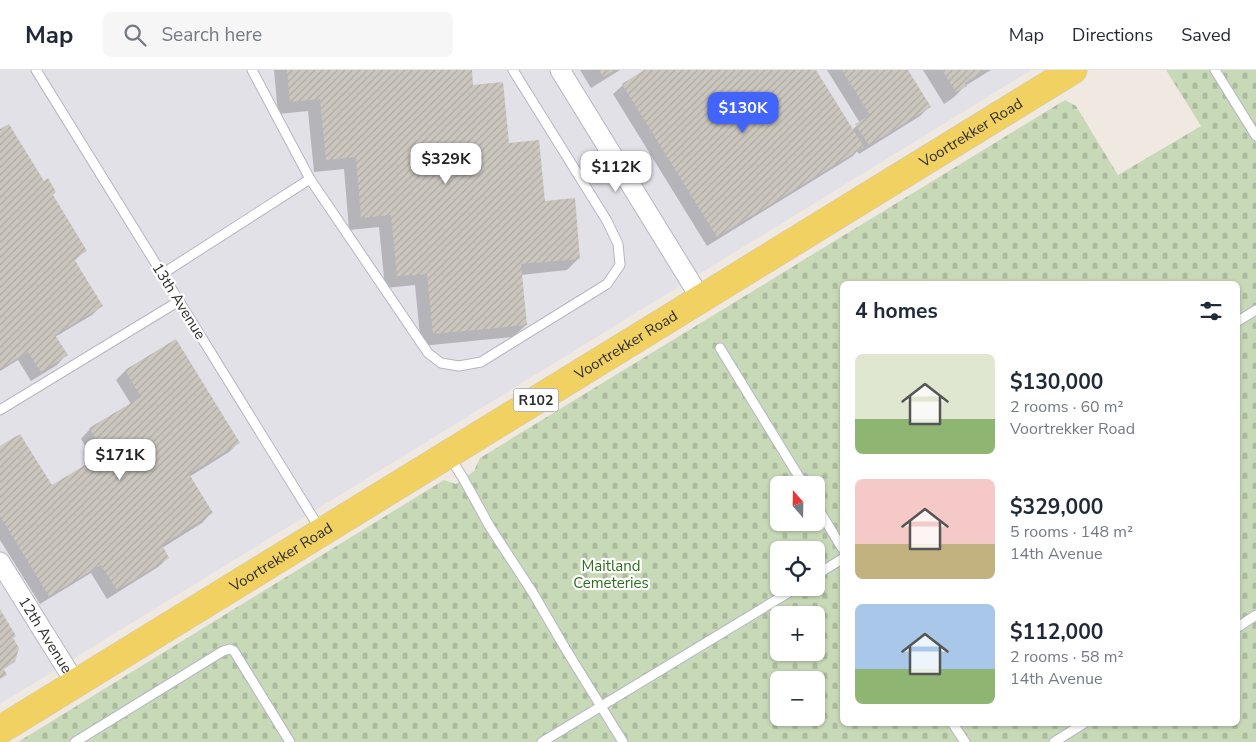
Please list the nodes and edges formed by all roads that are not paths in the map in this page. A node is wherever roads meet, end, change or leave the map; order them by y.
1 (36, 70) edge
2 (252, 70) edge
3 (513, 70) edge
4 (560, 70) edge
5 (1073, 70) edge
6 (1215, 70) edge
7 (1256, 136) edge
8 (310, 179) junction
9 (162, 274) junction
10 (701, 299) junction
11 (179, 300) junction
12 (1256, 310) edge
13 (1240, 320) edge
14 (720, 348) dead end
15 (0, 410) edge
16 (447, 454) junction
17 (798, 476) edge
18 (825, 520) edge
19 (322, 531) junction
20 (840, 545) edge
21 (840, 560) edge
22 (0, 562) edge
23 (825, 569) edge
24 (783, 596) edge
25 (1256, 615) edge
26 (1240, 626) edge
27 (76, 684) junction
28 (601, 706) junction
29 (954, 726) edge
30 (1080, 726) edge
31 (0, 730) edge
32 (75, 742) edge
33 (290, 742) edge
34 (542, 742) edge
35 (624, 742) edge
36 (965, 742) edge
37 (1054, 742) edge

1 - 9 lane, 13th Avenue
2 - 8 lane
3 - 8 lane
4 - 10 street
5 - 10 main road, Voortrekker Road / R102
6 - 7 lane
8 - 9 lane
9 - 11 lane, 13th Avenue
10 - 16 main road, Voortrekker Road / R102
11 - 15 lane
11 - 19 lane, 13th Avenue
12 - 13 lane
14 - 17 lane
16 - 19 main road, Voortrekker Road / R102
16 - 28 lane
18 - 20 lane
19 - 27 main road, Voortrekker Road / R102
21 - 23 lane
22 - 27 street, 12th Avenue
24 - 28 lane
25 - 26 lane
27 - 31 main road, Voortrekker Road / R102
28 - 34 lane
28 - 35 lane
29 - 36 lane
30 - 37 lane
32 - 33 lane

